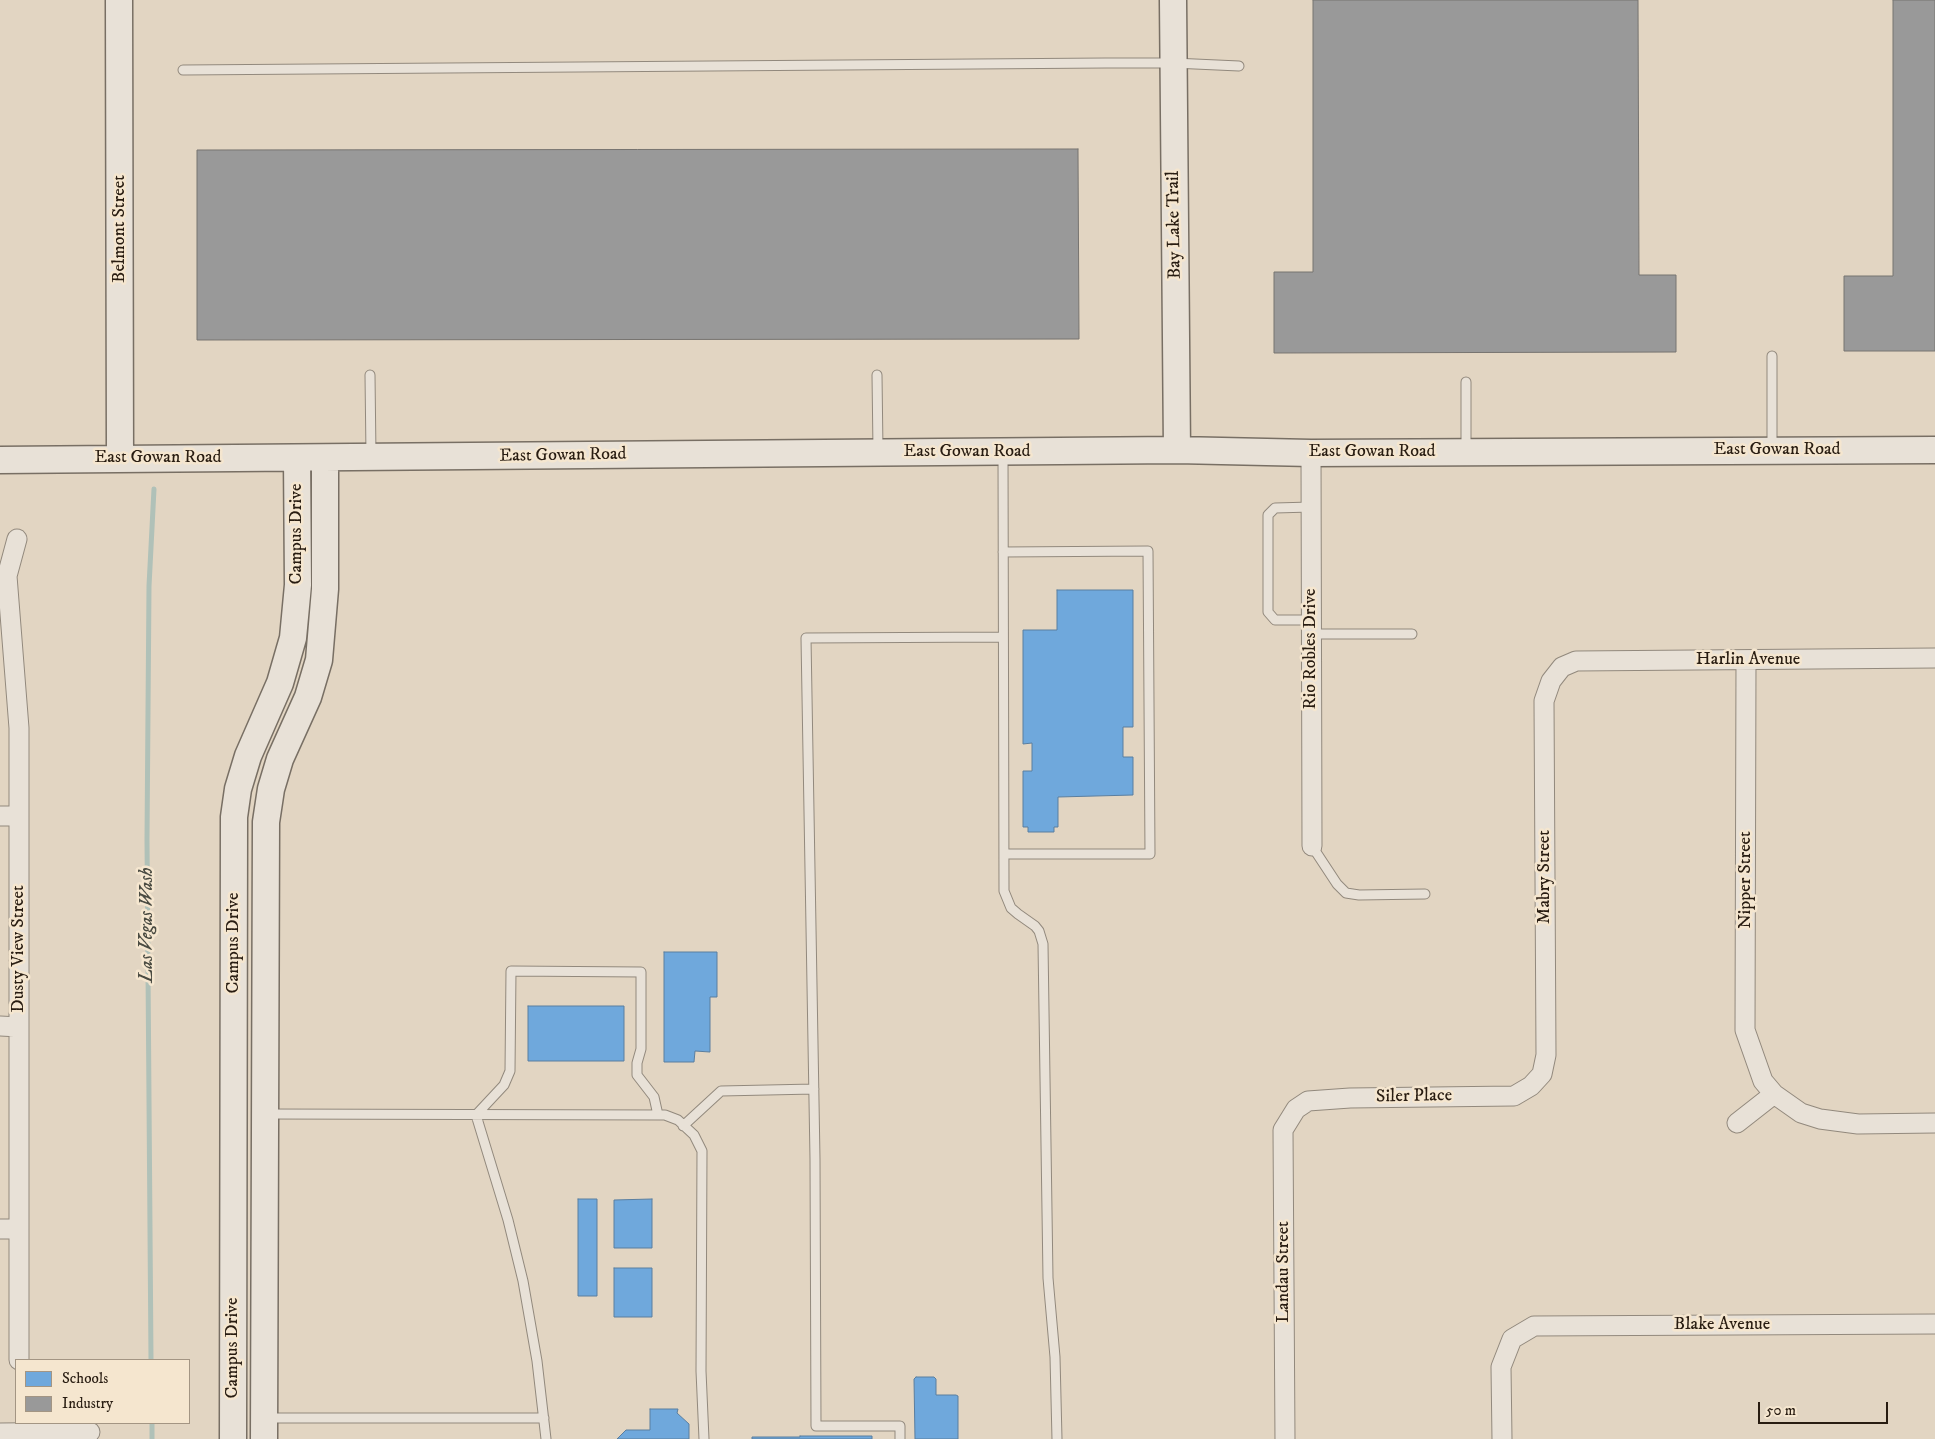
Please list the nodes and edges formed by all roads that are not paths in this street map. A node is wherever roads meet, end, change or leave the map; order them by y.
1 (119, 0) edge
2 (1173, 0) edge
3 (1173, 63) junction
4 (1239, 66) dead end
5 (183, 70) dead end
6 (1772, 356) dead end
7 (370, 375) dead end
8 (877, 375) dead end
9 (1466, 382) dead end
10 (1177, 450) junction
11 (1772, 450) junction
12 (1935, 450) edge
13 (1003, 452) junction
14 (1466, 452) junction
15 (878, 453) junction
16 (1311, 453) junction
17 (120, 458) junction
18 (297, 458) junction
19 (325, 458) junction
20 (371, 458) junction
21 (0, 460) edge
22 (1311, 507) junction
23 (17, 539) dead end
24 (1003, 552) junction
25 (1311, 627) junction
26 (1412, 634) dead end
27 (1003, 637) junction
28 (1935, 658) edge
29 (1746, 660) junction
30 (1562, 667) joint
31 (0, 816) edge
32 (19, 816) junction
33 (1312, 846) joint
34 (1004, 854) junction
35 (1425, 894) dead end
36 (0, 1026) edge
37 (19, 1027) junction
38 (1531, 1086) joint
39 (814, 1089) junction
40 (1774, 1094) junction
41 (1296, 1109) joint
42 (234, 1114) junction
43 (264, 1114) junction
44 (476, 1115) junction
45 (658, 1115) junction
46 (1737, 1123) dead end
47 (1935, 1123) edge
48 (683, 1126) junction
49 (0, 1229) edge
50 (19, 1229) junction
51 (1935, 1324) edge
52 (19, 1359) edge
53 (544, 1418) junction
54 (19, 1428) edge
55 (233, 1428) edge
56 (264, 1428) edge
57 (90, 1432) dead end
58 (0, 1433) edge
59 (546, 1439) edge
60 (704, 1439) edge
61 (900, 1439) edge
62 (1057, 1439) edge
63 (1284, 1439) edge
64 (1502, 1439) edge

1 - 17 street, Belmont Street
2 - 3 street, Bay Lake Trail
3 - 4 lane
3 - 5 lane
3 - 10 street, Bay Lake Trail
6 - 11 lane
7 - 20 lane
8 - 15 lane
9 - 14 lane
10 - 13 street, East Gowan Road
10 - 16 street, East Gowan Road
11 - 12 street, East Gowan Road
11 - 14 street, East Gowan Road
13 - 15 street, East Gowan Road
13 - 24 lane
14 - 16 street, East Gowan Road
15 - 20 street, East Gowan Road
16 - 22 street, Rio Robles Drive
17 - 18 street, East Gowan Road
17 - 21 street, East Gowan Road
18 - 19 street, East Gowan Road
18 - 42 street, Campus Drive
19 - 20 street, East Gowan Road
19 - 43 street, Campus Drive
22 - 25 street, Rio Robles Drive
22 - 25 lane
23 - 32 street, Dusty View Street
24 - 27 lane
24 - 34 lane
25 - 26 lane
25 - 33 street, Rio Robles Drive
27 - 34 lane
27 - 39 lane
28 - 29 street, Harlin Avenue
29 - 30 street, Harlin Avenue
29 - 40 street, Nipper Street
30 - 38 street, Mabry Street
31 - 32 street
32 - 37 street, Dusty View Street
33 - 35 lane
34 - 62 lane
36 - 37 street
37 - 50 street, Dusty View Street
38 - 41 street, Siler Place
39 - 48 lane
39 - 61 lane
40 - 46 street
40 - 47 street
41 - 63 street, Landau Street
42 - 43 street
42 - 55 street, Campus Drive
43 - 44 lane
43 - 56 street, Campus Drive
44 - 45 lane
44 - 45 lane
44 - 53 lane
45 - 48 lane
48 - 60 lane
49 - 50 street
50 - 52 street, Dusty View Street
51 - 64 street, Blake Avenue
53 - 56 lane
53 - 59 lane
54 - 57 street
54 - 58 street
55 - 56 street

